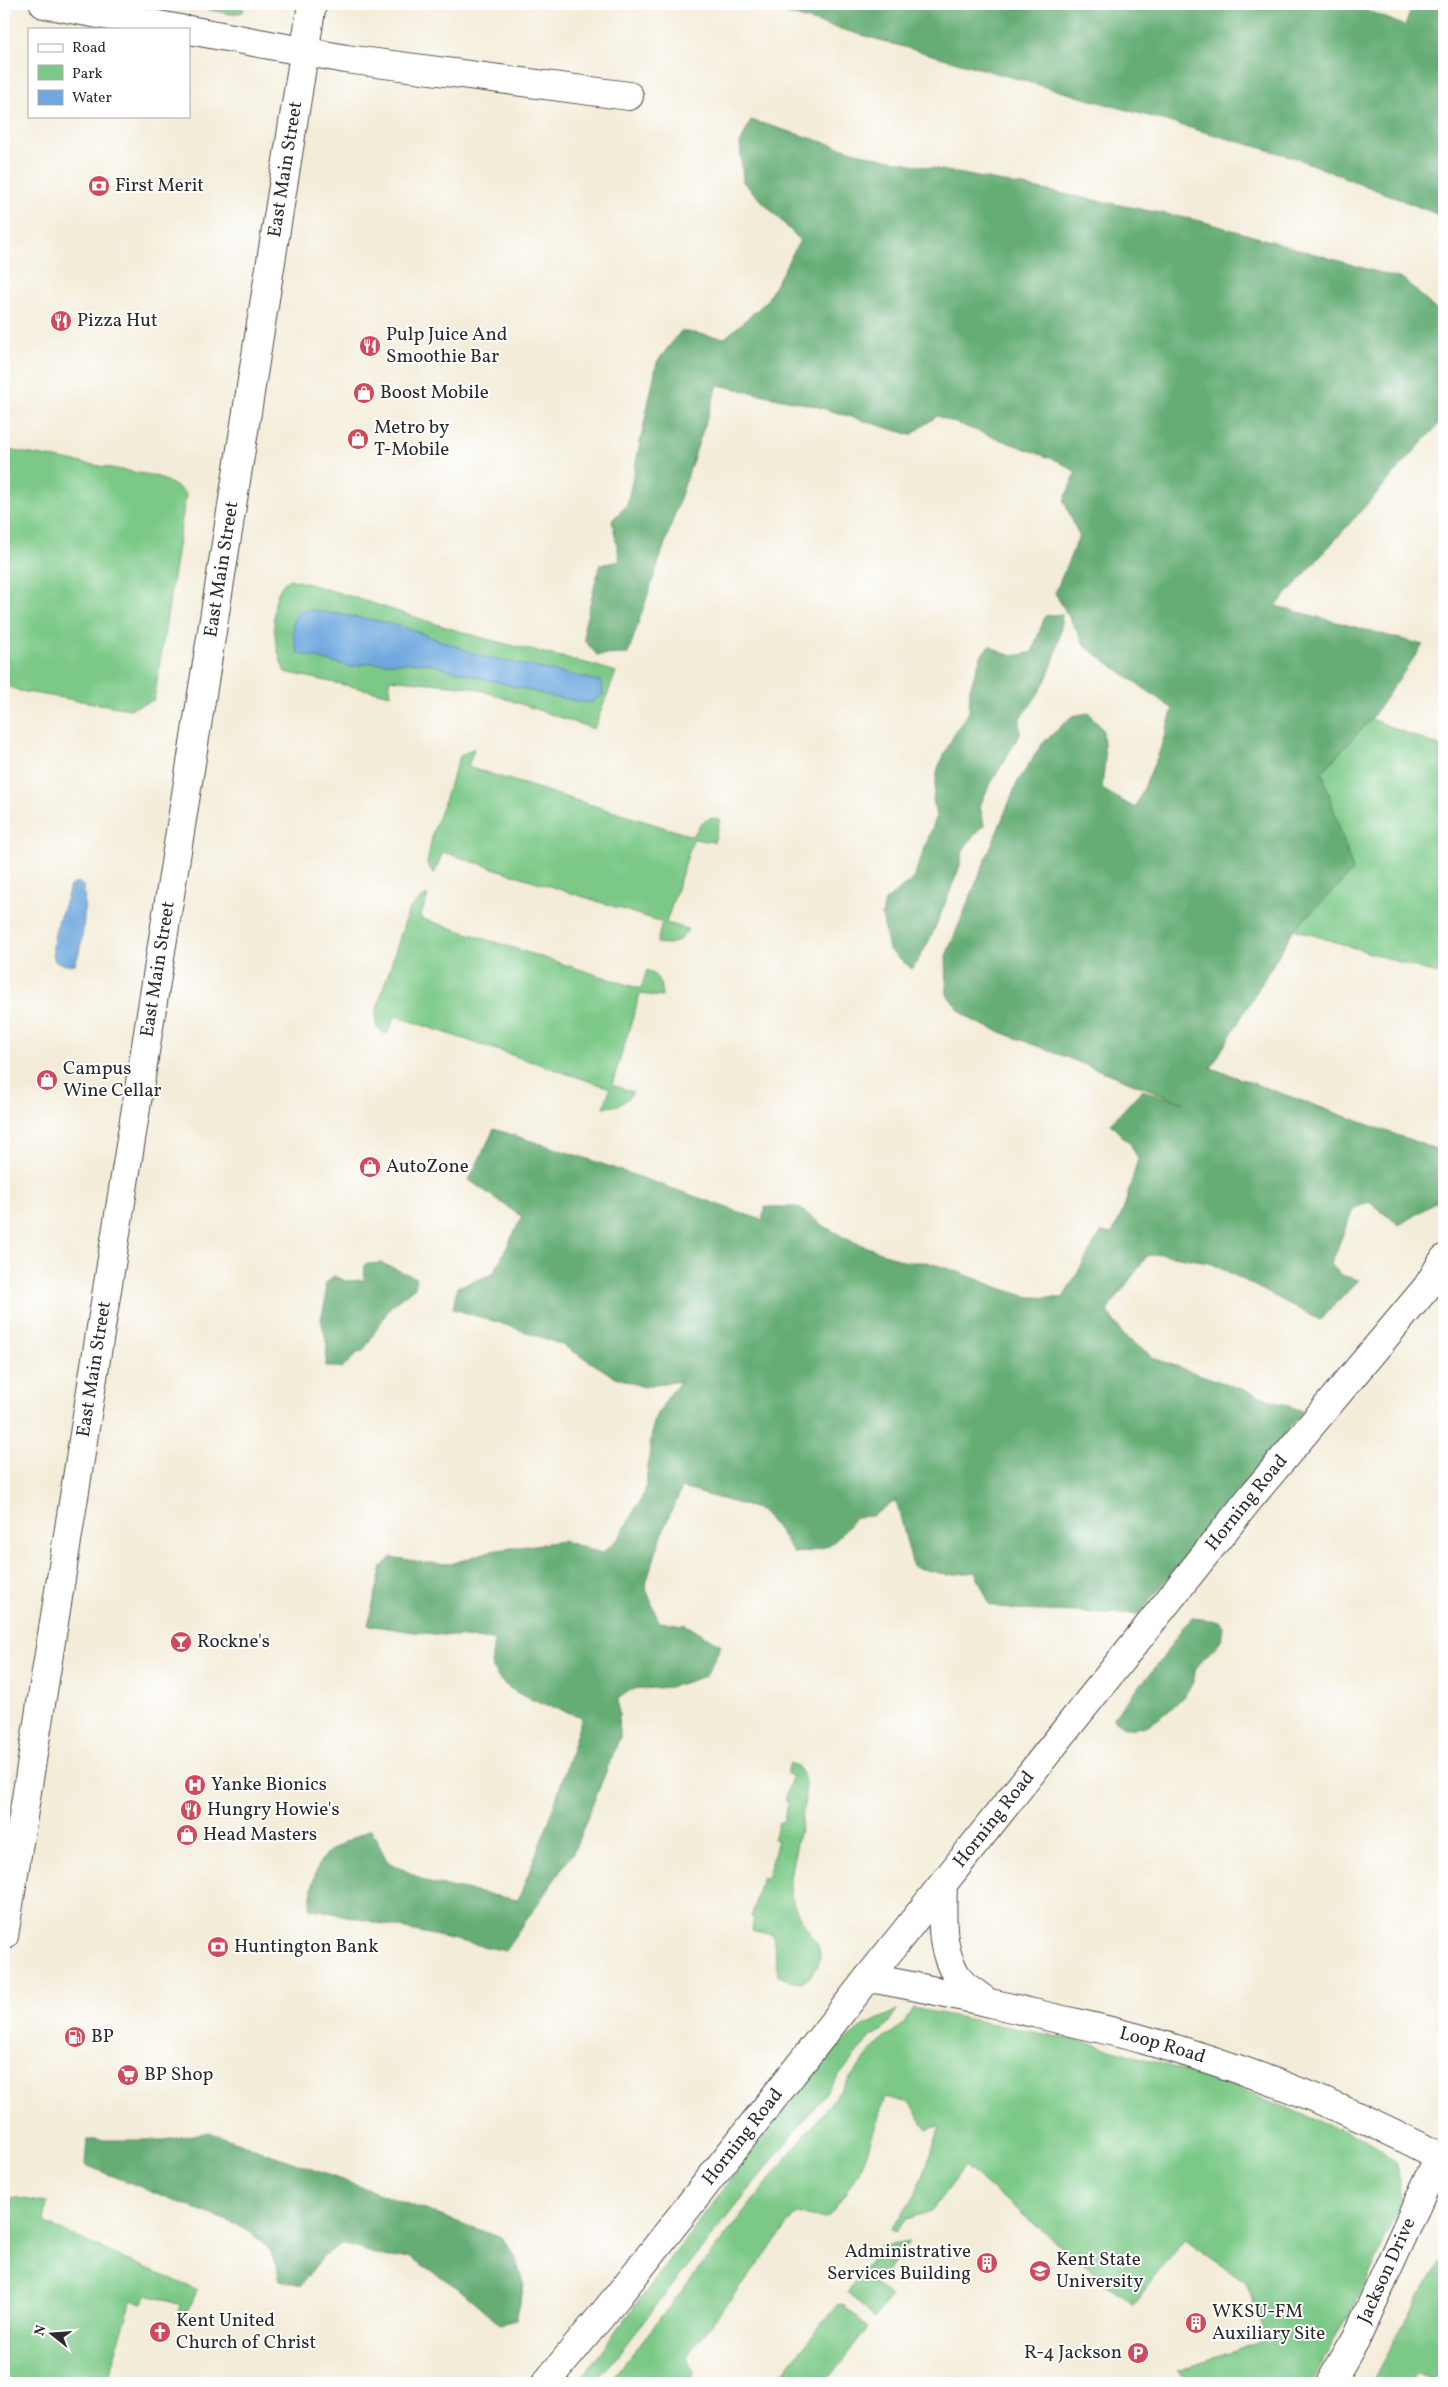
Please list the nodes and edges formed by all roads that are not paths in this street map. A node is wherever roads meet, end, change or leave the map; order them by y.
1 (44, 4) edge
2 (312, 4) edge
3 (175, 28) edge
4 (190, 30) edge
5 (304, 52) junction
6 (629, 96) dead end
7 (1444, 1259) edge
8 (943, 1884) junction
9 (4, 1936) edge
10 (868, 1978) junction
11 (987, 2002) junction
12 (1442, 2157) edge
13 (546, 2383) edge
14 (1330, 2383) edge

1 - 3 street
2 - 5 street, East Main Street
4 - 5 street
5 - 6 street
5 - 9 street, East Main Street
7 - 8 street, Horning Road
8 - 10 street, Horning Road
8 - 11 street
10 - 11 street, Loop Road
10 - 13 street, Horning Road
11 - 12 street, Loop Road
12 - 14 street, Jackson Drive

